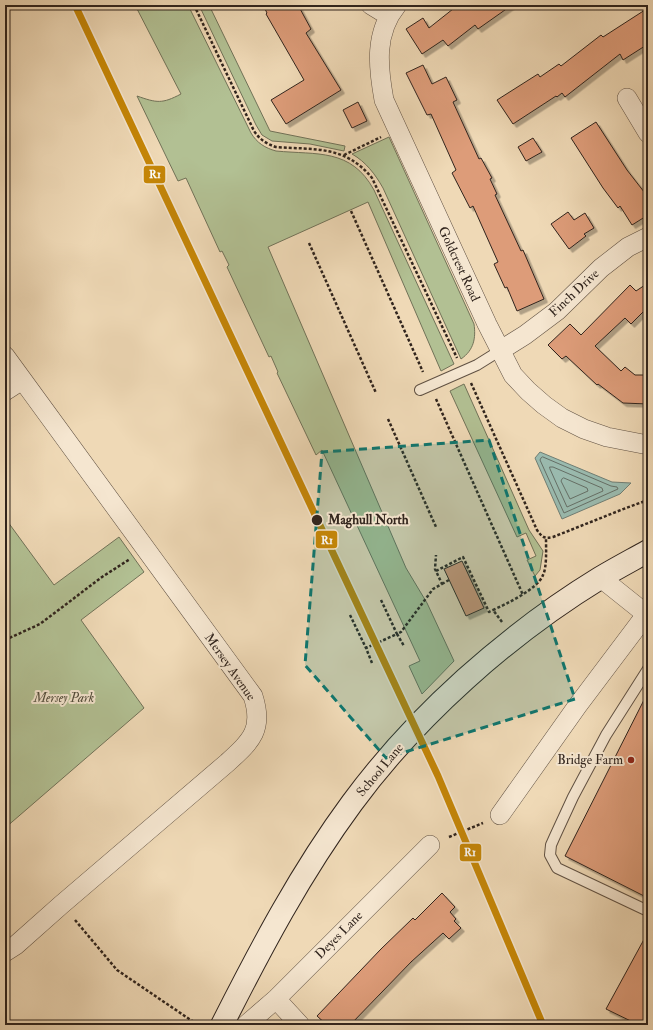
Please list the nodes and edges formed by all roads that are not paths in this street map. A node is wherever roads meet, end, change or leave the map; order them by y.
1 (371, 5) edge
2 (393, 10) edge
3 (627, 98) dead end
4 (648, 133) edge
5 (648, 237) edge
6 (501, 350) junction
7 (5, 356) edge
8 (22, 380) junction
9 (420, 390) dead end
10 (5, 391) edge
11 (648, 445) edge
12 (648, 551) edge
13 (600, 578) junction
14 (645, 620) edge
15 (648, 669) edge
16 (500, 815) road end
17 (430, 844) road end
18 (648, 911) edge
19 (5, 952) edge
20 (276, 998) junction
21 (222, 1025) edge
22 (246, 1025) edge
23 (300, 1025) edge

1 - 2 street
2 - 6 street, Goldcrest Road
3 - 4 street
5 - 6 street, Finch Drive
6 - 9 lane
6 - 11 street, Goldcrest Road
7 - 8 street, Mersey Avenue
8 - 10 street
8 - 19 street, Mersey Avenue
12 - 13 street, School Lane
13 - 14 street
13 - 21 street, School Lane
14 - 16 street
15 - 18 lane
17 - 20 street, Deyes Lane
20 - 22 street, Deyes Lane
20 - 23 street

